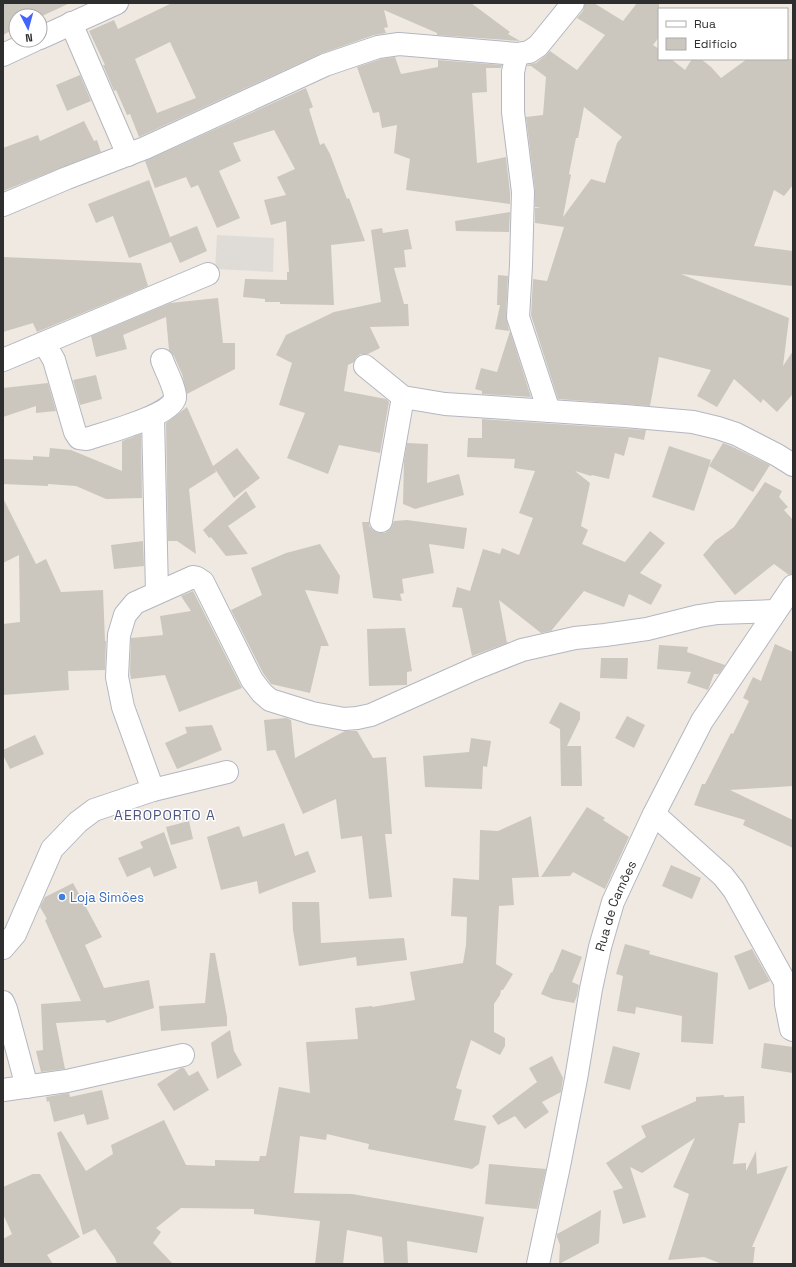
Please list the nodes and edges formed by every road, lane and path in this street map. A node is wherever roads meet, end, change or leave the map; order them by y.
1 (117, 3) edge
2 (573, 3) edge
3 (70, 23) junction
4 (48, 34) edge
5 (18, 48) edge
6 (517, 54) junction
7 (3, 55) edge
8 (128, 155) junction
9 (3, 205) edge
10 (208, 274) dead end
11 (44, 343) junction
12 (3, 360) edge
13 (162, 360) dead end
14 (365, 366) dead end
15 (403, 396) junction
16 (549, 411) junction
17 (153, 417) junction
18 (793, 465) edge
19 (381, 521) dead end
20 (793, 586) edge
21 (157, 592) junction
22 (775, 611) junction
23 (228, 772) dead end
24 (153, 790) junction
25 (654, 814) junction
26 (3, 948) edge
27 (3, 1002) edge
28 (793, 1030) edge
29 (183, 1055) dead end
30 (27, 1087) junction
31 (3, 1090) edge
32 (538, 1264) edge

1 - 3 street
2 - 6 street
3 - 4 street
3 - 8 street
5 - 7 street
6 - 8 street
6 - 16 street
8 - 9 street
10 - 11 street
11 - 12 street
11 - 17 street
13 - 17 street
14 - 15 street
15 - 16 street
15 - 19 street
16 - 18 street
17 - 21 street
20 - 22 street, Rua de Camões
21 - 22 street
21 - 24 street
22 - 25 street, Rua de Camões
23 - 24 street
24 - 26 street
25 - 28 street
25 - 32 street, Rua de Camões
27 - 30 street
29 - 30 street
30 - 31 street

